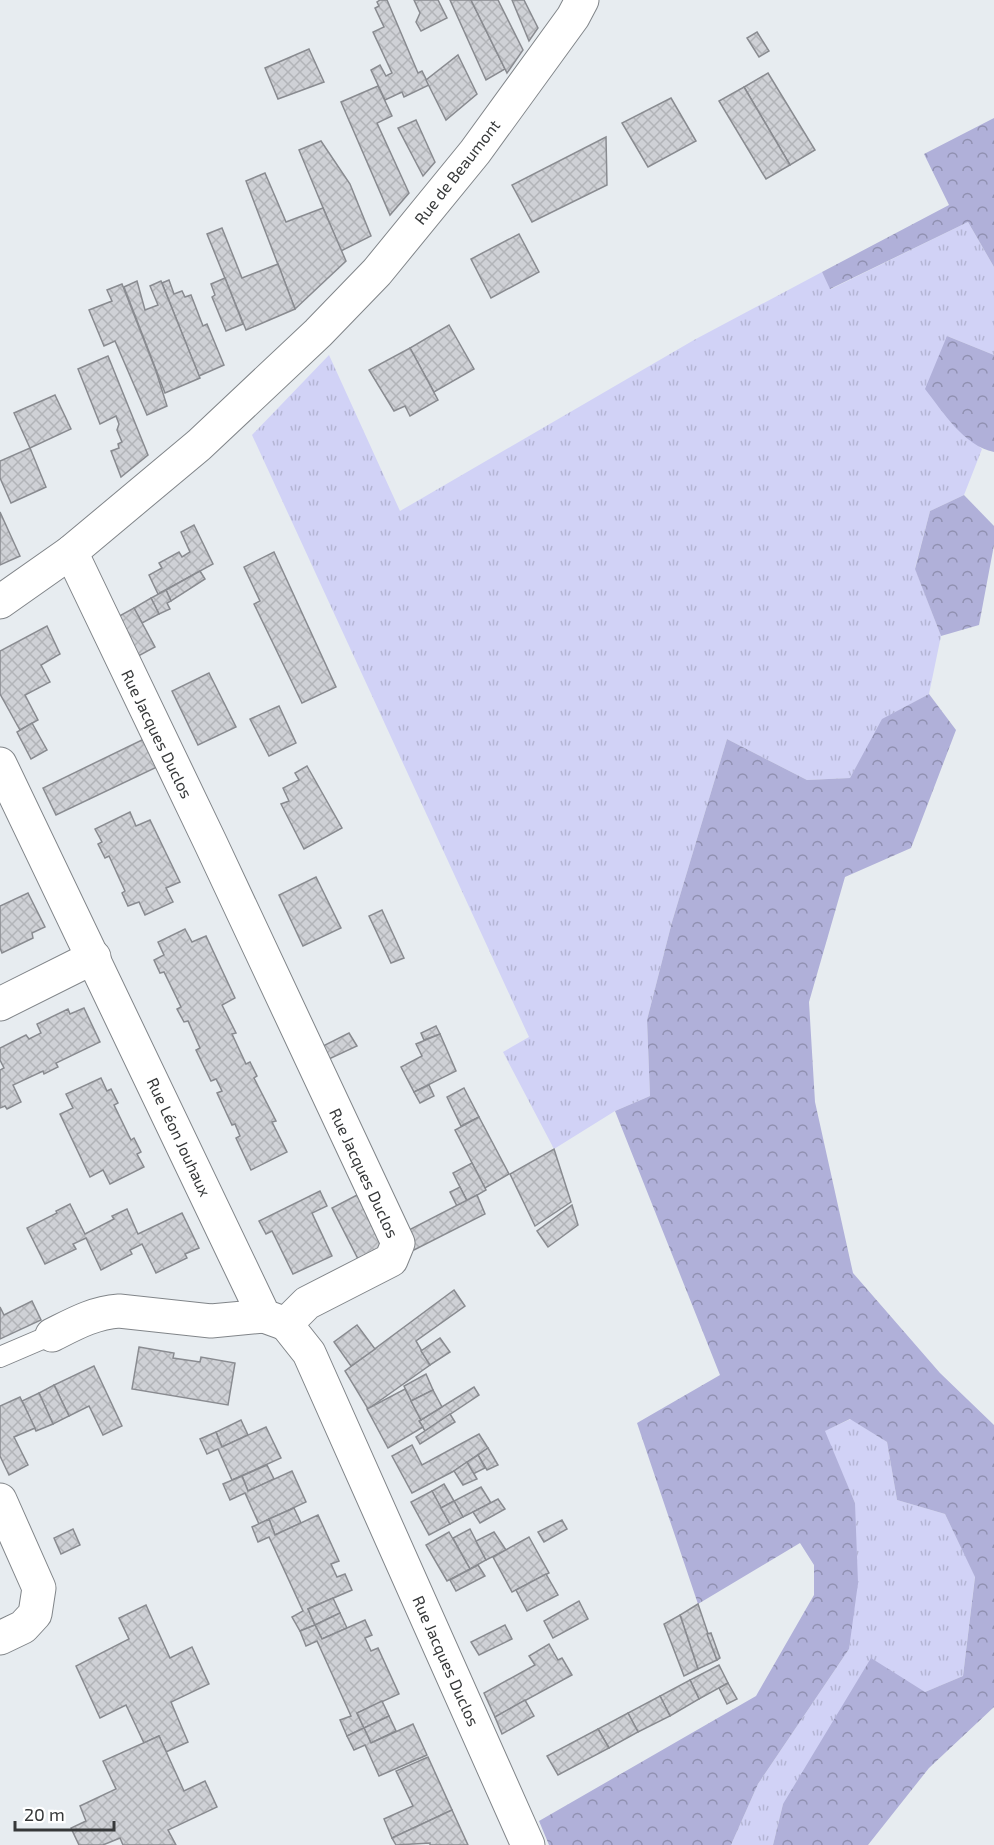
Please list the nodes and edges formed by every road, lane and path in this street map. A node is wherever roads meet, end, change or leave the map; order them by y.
1 (582, 0) edge
2 (71, 552) junction
3 (0, 602) edge
4 (0, 764) edge
5 (94, 957) junction
6 (0, 1004) edge
7 (275, 1320) junction
8 (47, 1337) joint
9 (0, 1358) edge
10 (0, 1500) edge
11 (0, 1638) edge
12 (528, 1845) edge

1 - 2 street, Rue de Beaumont
2 - 3 street, Rue de Beaumont
2 - 7 street, Rue Jacques Duclos
4 - 5 street, Rue Léon Jouhaux
5 - 6 street
5 - 7 street, Rue Léon Jouhaux
7 - 8 street
7 - 12 street, Rue Jacques Duclos
8 - 9 lane
10 - 11 street

